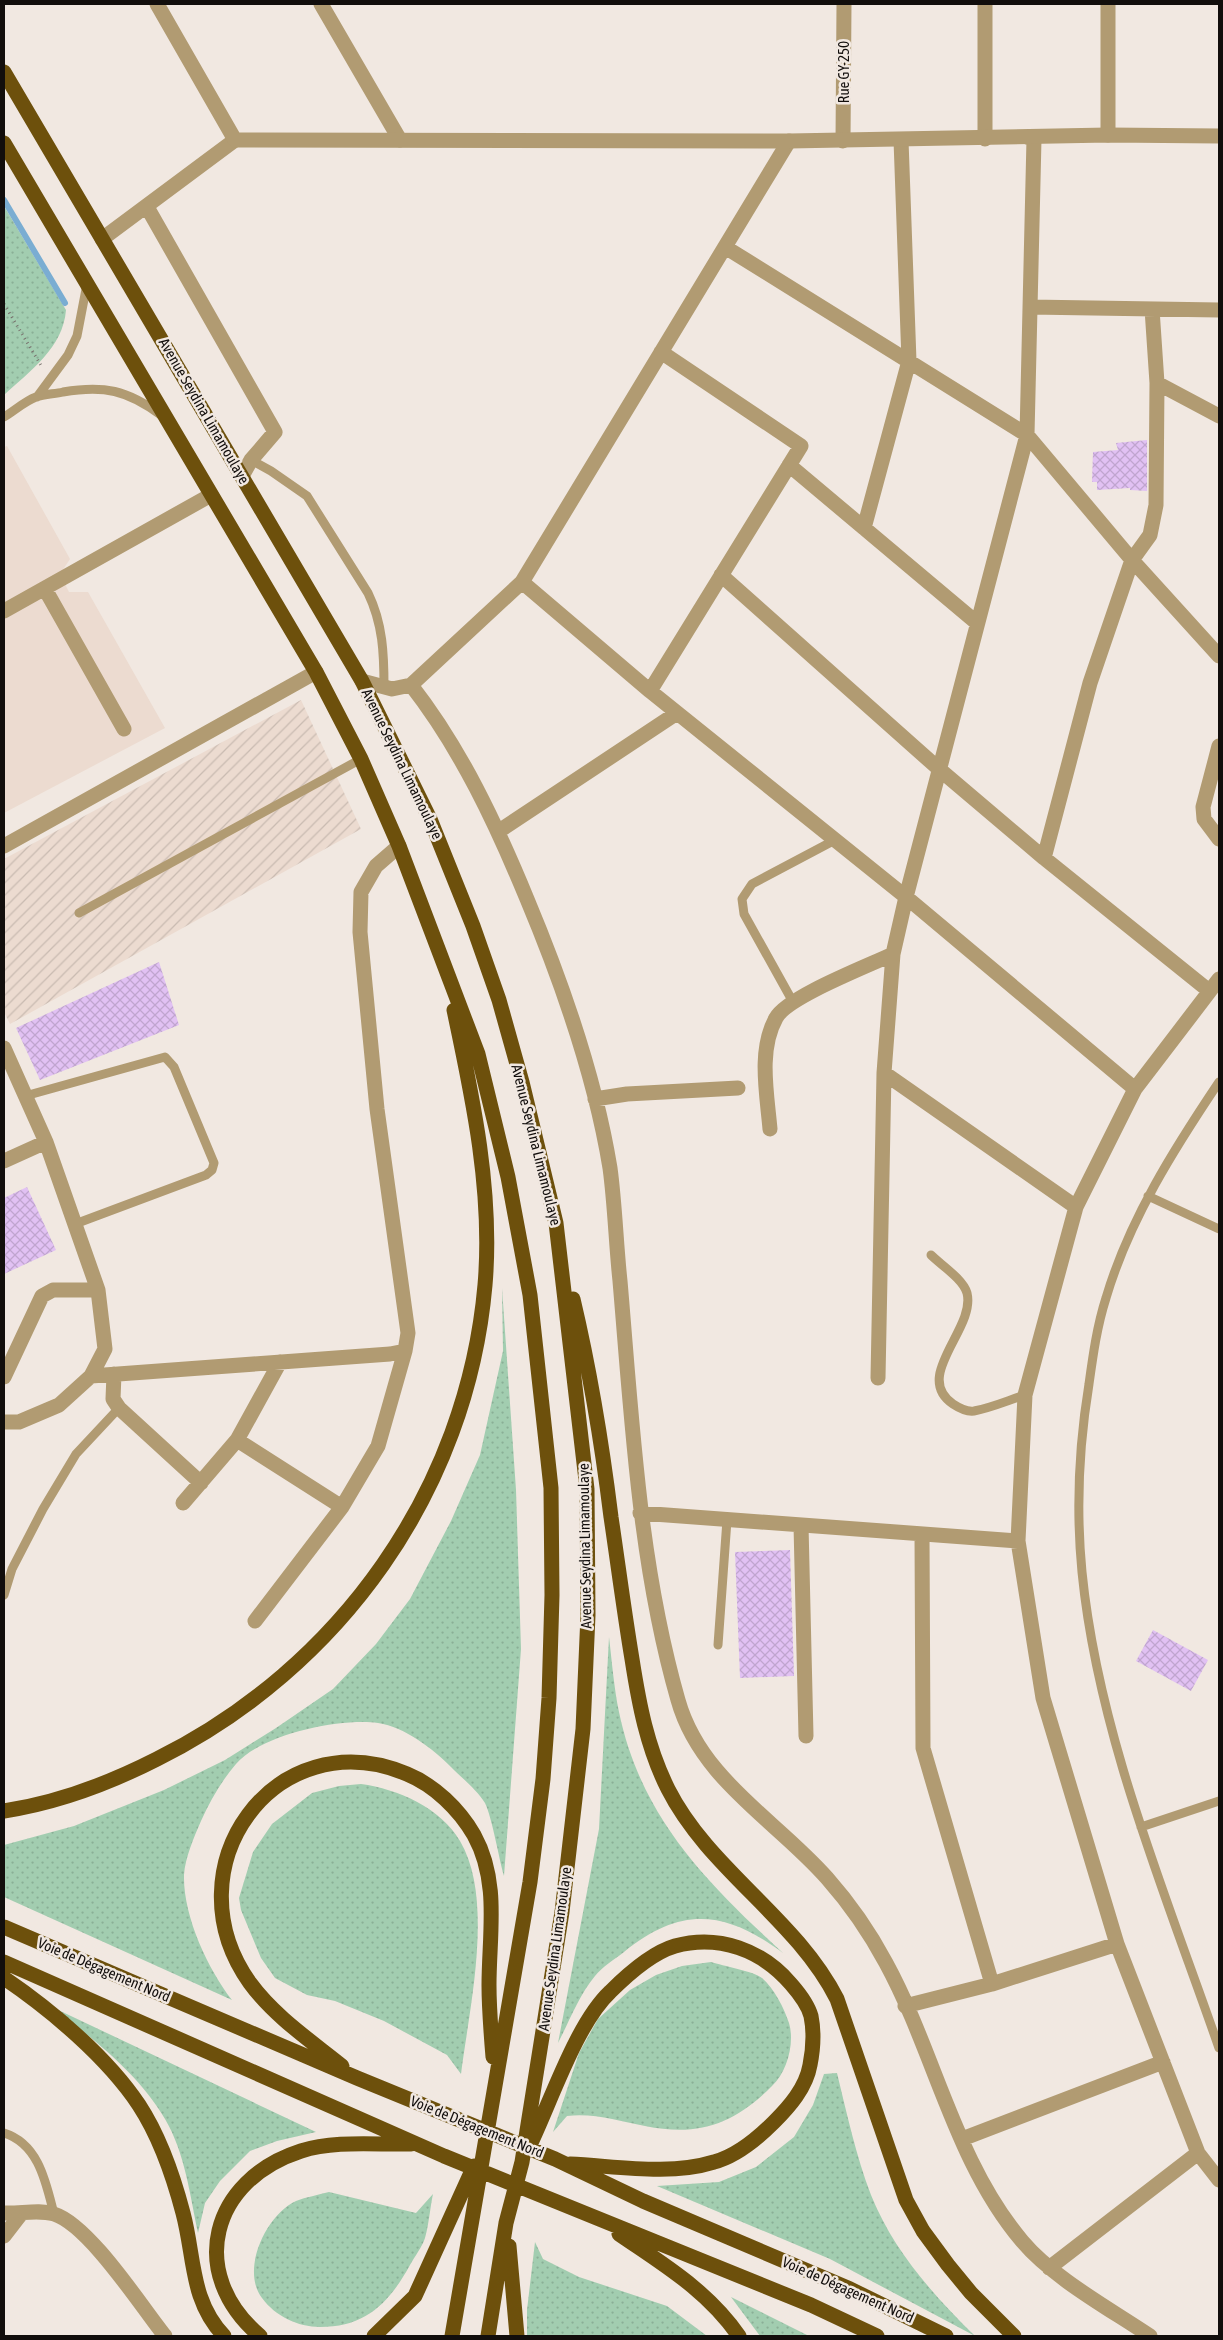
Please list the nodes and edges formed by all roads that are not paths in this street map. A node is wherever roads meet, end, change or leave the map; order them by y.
1 (157, 4) edge
2 (321, 4) edge
3 (844, 4) edge
4 (985, 4) edge
5 (1108, 4) edge
6 (4, 72) edge
7 (1108, 135) junction
8 (1219, 136) edge
9 (1028, 138) junction
10 (985, 139) junction
11 (235, 140) junction
12 (400, 140) junction
13 (901, 140) junction
14 (789, 141) junction
15 (843, 141) junction
16 (4, 144) edge
17 (148, 207) junction
18 (102, 239) junction
19 (725, 247) junction
20 (87, 284) junction
21 (1030, 307) junction
22 (1152, 309) junction
23 (1219, 310) edge
24 (661, 352) junction
25 (909, 361) junction
26 (1157, 383) junction
27 (37, 397) junction
28 (1219, 416) edge
29 (4, 417) edge
30 (167, 419) junction
31 (1027, 434) junction
32 (250, 460) junction
33 (789, 465) junction
34 (242, 476) junction
35 (212, 495) junction
36 (864, 528) junction
37 (1132, 560) junction
38 (722, 575) junction
39 (522, 582) junction
40 (44, 589) junction
41 (4, 612) edge
42 (977, 623) junction
43 (1219, 656) edge
44 (316, 672) junction
45 (362, 681) junction
46 (411, 684) junction
47 (384, 687) junction
48 (650, 691) junction
49 (677, 713) junction
50 (124, 729) dead end
51 (1219, 746) edge
52 (362, 759) junction
53 (939, 769) junction
54 (499, 831) junction
55 (1219, 839) edge
56 (835, 840) junction
57 (4, 846) edge
58 (399, 846) junction
59 (1044, 858) junction
60 (906, 897) junction
61 (79, 912) dead end
62 (893, 954) junction
63 (442, 957) junction
64 (1219, 978) edge
65 (1208, 990) junction
66 (793, 1002) junction
67 (4, 1048) edge
68 (884, 1073) junction
69 (1219, 1082) edge
70 (738, 1088) dead end
71 (1135, 1089) junction
72 (25, 1096) junction
73 (595, 1099) junction
74 (770, 1128) dead end
75 (46, 1142) junction
76 (4, 1160) edge
77 (1148, 1196) junction
78 (1076, 1207) junction
79 (556, 1222) junction
80 (75, 1224) junction
81 (1219, 1229) edge
82 (930, 1255) dead end
83 (98, 1290) junction
84 (405, 1351) junction
85 (280, 1362) junction
86 (114, 1374) junction
87 (92, 1376) junction
88 (4, 1377) edge
89 (878, 1378) dead end
90 (1025, 1395) junction
91 (119, 1408) junction
92 (4, 1422) edge
93 (237, 1440) junction
94 (201, 1483) junction
95 (182, 1502) dead end
96 (342, 1506) junction
97 (640, 1513) junction
98 (727, 1520) junction
99 (800, 1525) junction
100 (922, 1534) junction
101 (1018, 1541) junction
102 (4, 1595) edge
103 (255, 1621) dead end
104 (718, 1645) dead end
105 (806, 1736) dead end
106 (1219, 1800) edge
107 (4, 1811) edge
108 (1141, 1826) junction
109 (4, 1927) edge
110 (1117, 1944) junction
111 (4, 1962) edge
112 (4, 1978) edge
113 (992, 1984) junction
114 (905, 2006) junction
115 (1219, 2048) edge
116 (1163, 2062) junction
117 (495, 2076) junction
118 (357, 2078) junction
119 (4, 2133) edge
120 (962, 2139) junction
121 (416, 2144) junction
122 (482, 2149) junction
123 (1198, 2153) junction
124 (559, 2161) junction
125 (522, 2162) junction
126 (1219, 2180) edge
127 (4, 2213) edge
128 (21, 2214) junction
129 (54, 2214) junction
130 (597, 2219) junction
131 (506, 2223) junction
132 (4, 2236) edge
133 (1049, 2268) junction
134 (164, 2336) edge
135 (224, 2336) edge
136 (260, 2336) edge
137 (374, 2336) edge
138 (452, 2336) edge
139 (488, 2336) edge
140 (517, 2336) edge
141 (739, 2336) edge
142 (877, 2336) edge
143 (946, 2336) edge
144 (1014, 2336) edge
145 (1150, 2336) edge

1 - 11 street
2 - 12 street
3 - 15 street, Rue GY-250
4 - 10 street
5 - 7 street
6 - 18 highway, Avenue Seydina Limamoulaye
7 - 8 street
7 - 9 street
9 - 10 street
9 - 21 street
10 - 13 street
11 - 12 street
11 - 17 street
12 - 14 street
13 - 15 street
13 - 25 street
14 - 15 street
14 - 19 street
16 - 20 highway
17 - 18 street
17 - 32 street
18 - 34 highway, Avenue Seydina Limamoulaye
19 - 24 street
19 - 25 street
20 - 27 lane
20 - 30 highway
21 - 22 street
21 - 31 street
22 - 23 street
22 - 26 street
24 - 33 street
24 - 39 street
25 - 31 street
25 - 36 street
26 - 28 street
26 - 37 street
27 - 29 lane
27 - 30 lane
30 - 35 highway
31 - 37 street
31 - 42 street
32 - 34 street
32 - 47 lane
33 - 36 street
33 - 38 street
34 - 45 highway, Avenue Seydina Limamoulaye
35 - 40 street
35 - 44 highway
36 - 42 street
37 - 43 street
37 - 59 street
38 - 48 street
38 - 53 street
39 - 46 street
39 - 48 street
40 - 41 street
40 - 50 street
42 - 53 street
44 - 52 highway
44 - 57 street
45 - 47 street
45 - 79 highway, Avenue Seydina Limamoulaye
46 - 47 street
46 - 54 street
48 - 49 street
49 - 54 street
49 - 56 street
51 - 55 street
52 - 58 highway
52 - 61 lane
53 - 59 street
53 - 60 street
54 - 73 street
56 - 60 street
56 - 66 lane
58 - 63 highway
58 - 84 street
59 - 65 street
60 - 62 street
60 - 71 street
62 - 66 street
62 - 68 street
63 - 107 highway
63 - 117 highway
64 - 65 street
65 - 71 street
66 - 74 street
67 - 72 street
68 - 78 street
68 - 89 street
69 - 77 lane
70 - 73 street
71 - 78 street
72 - 75 street
72 - 80 lane
73 - 97 street
75 - 76 street
75 - 80 street
77 - 81 lane
77 - 108 lane
78 - 90 street
79 - 125 highway, Avenue Seydina Limamoulaye
79 - 144 highway
80 - 83 street
82 - 90 lane
83 - 87 street
83 - 88 street
84 - 85 street
84 - 96 street
85 - 86 street
85 - 93 street
86 - 87 street
86 - 91 street
87 - 92 street
90 - 101 street
91 - 94 street
91 - 102 lane
93 - 94 street
93 - 96 street
94 - 95 street
96 - 103 street
97 - 98 street
97 - 114 street
98 - 99 street
98 - 104 lane
99 - 100 street
99 - 105 street
100 - 101 street
100 - 113 street
101 - 110 street
106 - 108 lane
108 - 115 lane
109 - 118 highway, Voie de Dégagement Nord
110 - 113 street
110 - 116 street
111 - 121 highway, Voie de Dégagement Nord
112 - 135 highway
113 - 114 street
114 - 120 street
116 - 120 street
116 - 123 street
117 - 118 highway
117 - 122 highway
118 - 124 highway, Voie de Dégagement Nord
119 - 129 lane
120 - 133 street
121 - 130 highway, Voie de Dégagement Nord
121 - 136 highway
122 - 137 highway
122 - 138 highway
123 - 126 street
123 - 133 street
124 - 125 highway
124 - 143 highway, Voie de Dégagement Nord
125 - 131 highway, Avenue Seydina Limamoulaye
127 - 128 street
128 - 129 street
128 - 132 street
129 - 134 street
130 - 141 highway
130 - 142 highway, Voie de Dégagement Nord
131 - 139 highway, Avenue Seydina Limamoulaye
131 - 140 highway
133 - 145 street

